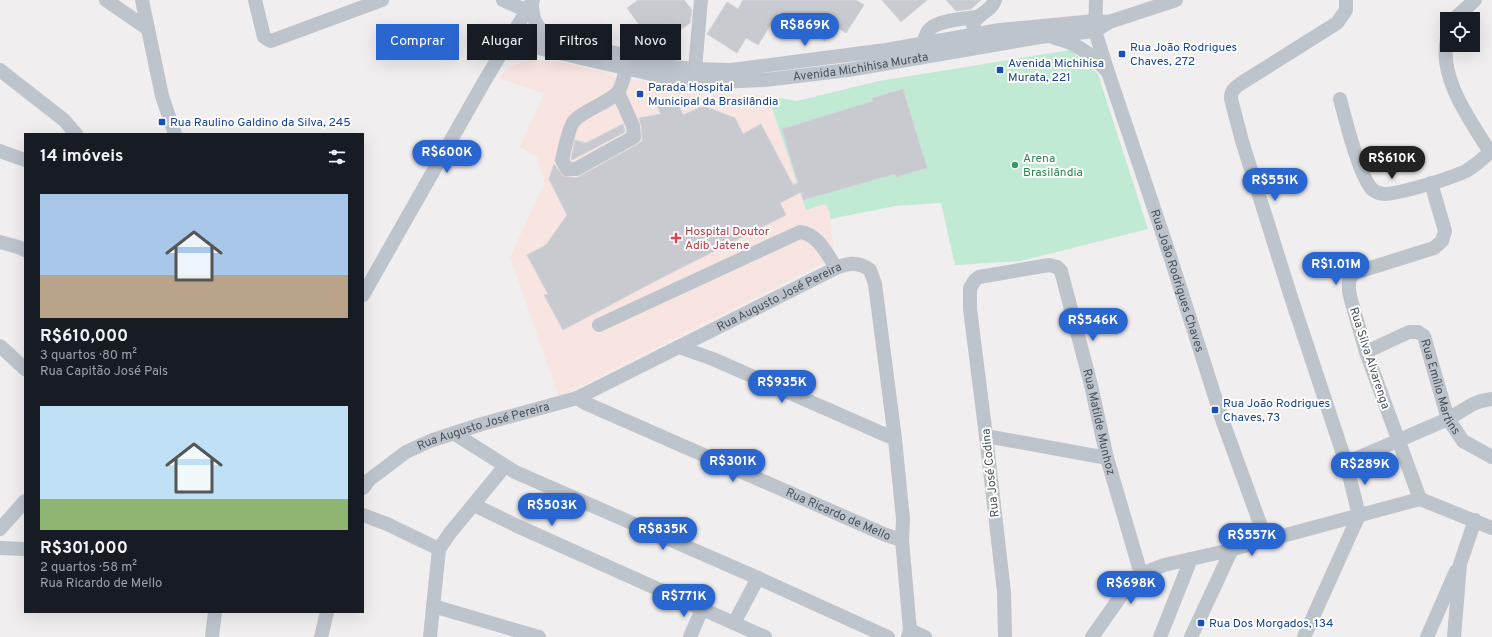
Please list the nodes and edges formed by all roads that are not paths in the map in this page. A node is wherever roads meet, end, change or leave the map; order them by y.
1 (106, 0) edge
2 (142, 0) edge
3 (255, 0) edge
4 (382, 0) edge
5 (503, 0) edge
6 (701, 0) edge
7 (995, 0) edge
8 (1096, 0) edge
9 (1176, 0) edge
10 (1346, 0) edge
11 (1475, 0) edge
12 (531, 4) edge
13 (1461, 12) edge
14 (976, 17) junction
15 (519, 24) edge
16 (1095, 26) junction
17 (148, 29) junction
18 (545, 33) edge
19 (971, 35) junction
20 (1049, 36) junction
21 (537, 42) edge
22 (923, 43) junction
23 (612, 52) edge
24 (1445, 52) edge
25 (498, 60) edge
26 (626, 68) junction
27 (695, 69) junction
28 (0, 70) edge
29 (1108, 72) junction
30 (618, 92) junction
31 (1340, 99) dead end
32 (75, 133) edge
33 (175, 133) edge
34 (0, 151) edge
35 (1491, 151) edge
36 (24, 160) edge
37 (1431, 183) junction
38 (0, 242) edge
39 (24, 250) edge
40 (836, 268) junction
41 (364, 293) edge
42 (970, 309) joint
43 (599, 325) dead end
44 (0, 346) edge
45 (679, 347) junction
46 (1366, 352) junction
47 (24, 369) edge
48 (577, 398) junction
49 (1492, 398) edge
50 (1448, 419) junction
51 (455, 434) junction
52 (986, 436) junction
53 (895, 439) junction
54 (1398, 440) junction
55 (1492, 457) edge
56 (1107, 458) junction
57 (1346, 463) junction
58 (505, 466) junction
59 (364, 487) edge
60 (1420, 499) junction
61 (24, 502) edge
62 (474, 505) junction
63 (364, 515) edge
64 (1359, 515) junction
65 (1475, 520) junction
66 (1492, 528) edge
67 (0, 529) edge
68 (902, 540) junction
69 (1266, 540) junction
70 (0, 548) edge
71 (24, 549) edge
72 (439, 549) junction
73 (1232, 549) junction
74 (1191, 559) junction
75 (1460, 564) junction
76 (1141, 574) junction
77 (758, 578) junction
78 (433, 606) junction
79 (702, 609) junction
80 (216, 613) edge
81 (327, 613) edge
82 (734, 623) junction
83 (909, 633) edge
84 (212, 637) edge
85 (321, 637) edge
86 (430, 637) edge
87 (539, 637) edge
88 (690, 637) edge
89 (765, 637) edge
90 (888, 637) edge
91 (925, 637) edge
92 (1005, 637) edge
93 (1092, 637) edge
94 (1160, 637) edge
95 (1191, 637) edge
96 (1304, 637) edge
97 (1427, 637) edge
98 (1454, 637) edge

1 - 17 street
2 - 17 street
3 - 4 street
5 - 12 street
6 - 27 street
7 - 14 street
8 - 16 street
9 - 16 street
10 - 57 street
11 - 13 street
12 - 15 street
12 - 18 street
14 - 19 street
14 - 22 street
16 - 19 street, Avenida Michihisa Murata
16 - 20 street, Avenida Michihisa Murata
16 - 29 street, Rua João Rodrigues Chaves
17 - 33 street
19 - 22 street, Avenida Michihisa Murata
20 - 26 street, Avenida Michihisa Murata
20 - 29 street
21 - 26 street, Avenida Michihisa Murata
22 - 27 street, Avenida Michihisa Murata
23 - 27 street, Avenida Michihisa Murata
24 - 35 street
25 - 41 street
26 - 30 street
28 - 32 street
29 - 69 street, Rua João Rodrigues Chaves
30 - 30 street
31 - 37 street
34 - 36 street
35 - 37 street
37 - 46 street, Rua Silva Alvarenga
38 - 39 street
40 - 43 street
40 - 45 street, Rua Augusto José Pereira
40 - 53 street, Rua Augusto José Pereira
42 - 52 street, Rua José Codina
42 - 56 street, Rua Matilde Munhoz
44 - 47 street
45 - 48 street, Rua Augusto José Pereira
45 - 53 street
46 - 50 street, Rua Emílio Martins
46 - 54 street, Rua Silva Alvarenga
48 - 51 street, Rua Augusto José Pereira
48 - 68 street, Rua Ricardo de Mello
49 - 50 street
50 - 54 street
50 - 55 street, Rua Emílio Martins
51 - 58 street
51 - 59 street, Rua Augusto José Pereira
52 - 56 street
52 - 92 street, Rua José Codina
53 - 68 street, Rua Augusto José Pereira
54 - 57 street
54 - 60 street, Rua Silva Alvarenga
56 - 76 street, Rua Matilde Munhoz
57 - 64 street
58 - 62 street
58 - 77 street
60 - 64 street
60 - 65 street
61 - 67 street
62 - 72 street
62 - 79 street
63 - 72 street
64 - 69 street
64 - 96 street
65 - 66 street
65 - 75 street
68 - 83 street, Rua Augusto José Pereira
69 - 73 street
70 - 71 street
72 - 78 street
73 - 74 street
73 - 95 street
74 - 76 street
74 - 94 street
75 - 97 street
75 - 98 street
76 - 93 street
77 - 82 street
77 - 90 street
78 - 86 street
78 - 87 street
79 - 82 street
79 - 88 street
80 - 84 street
81 - 85 street
82 - 89 street
83 - 91 street

